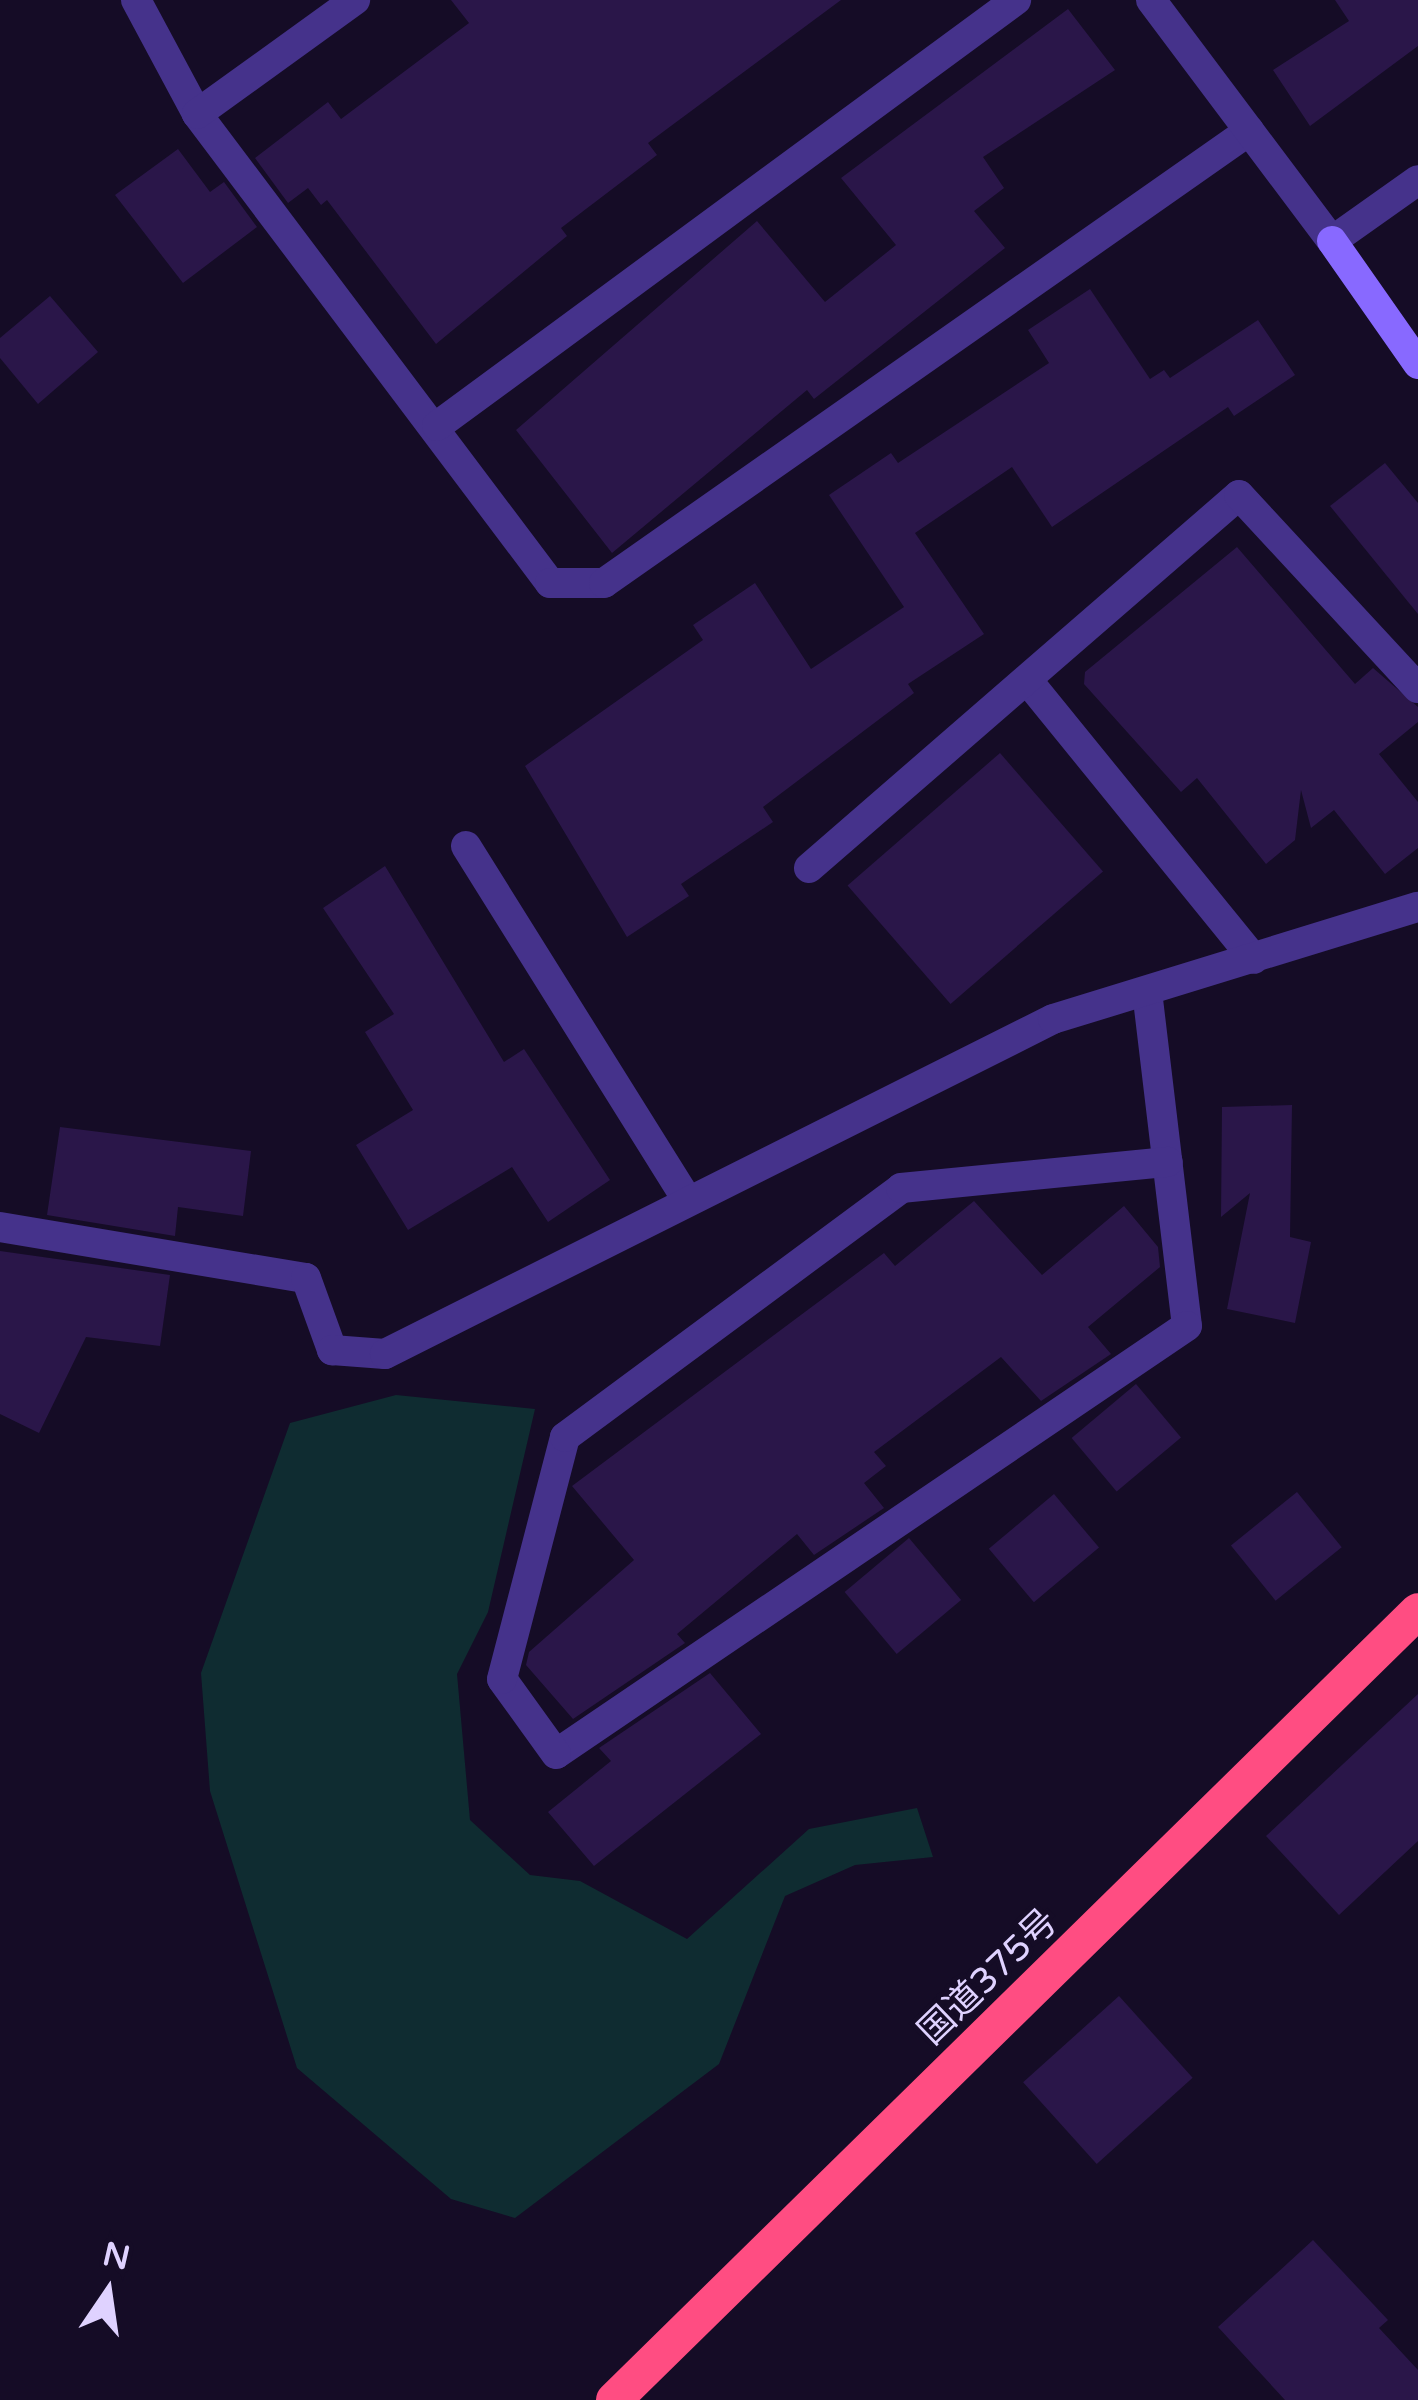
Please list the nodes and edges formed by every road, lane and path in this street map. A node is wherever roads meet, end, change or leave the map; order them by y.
1 (136, 0) edge
2 (356, 0) edge
3 (1016, 0) edge
4 (1151, 0) edge
5 (197, 114) junction
6 (1249, 131) junction
7 (1418, 180) edge
8 (1332, 242) junction
9 (1418, 364) edge
10 (437, 426) junction
11 (1028, 681) junction
12 (1418, 688) edge
13 (466, 846) dead end
14 (809, 868) dead end
15 (1418, 907) edge
16 (1254, 959) junction
17 (1147, 991) junction
18 (1168, 1162) junction
19 (687, 1199) junction
20 (0, 1227) edge
21 (1418, 1611) edge
22 (614, 2400) edge

1 - 5 street
2 - 5 street
3 - 10 street
4 - 6 street
5 - 10 street
6 - 8 street
6 - 10 street
7 - 8 street
8 - 9 street
11 - 12 street
11 - 14 street
11 - 16 street
13 - 19 street
15 - 16 street
16 - 17 street
17 - 18 street
17 - 19 street
18 - 18 street
19 - 20 street
21 - 22 highway, 国道375号

